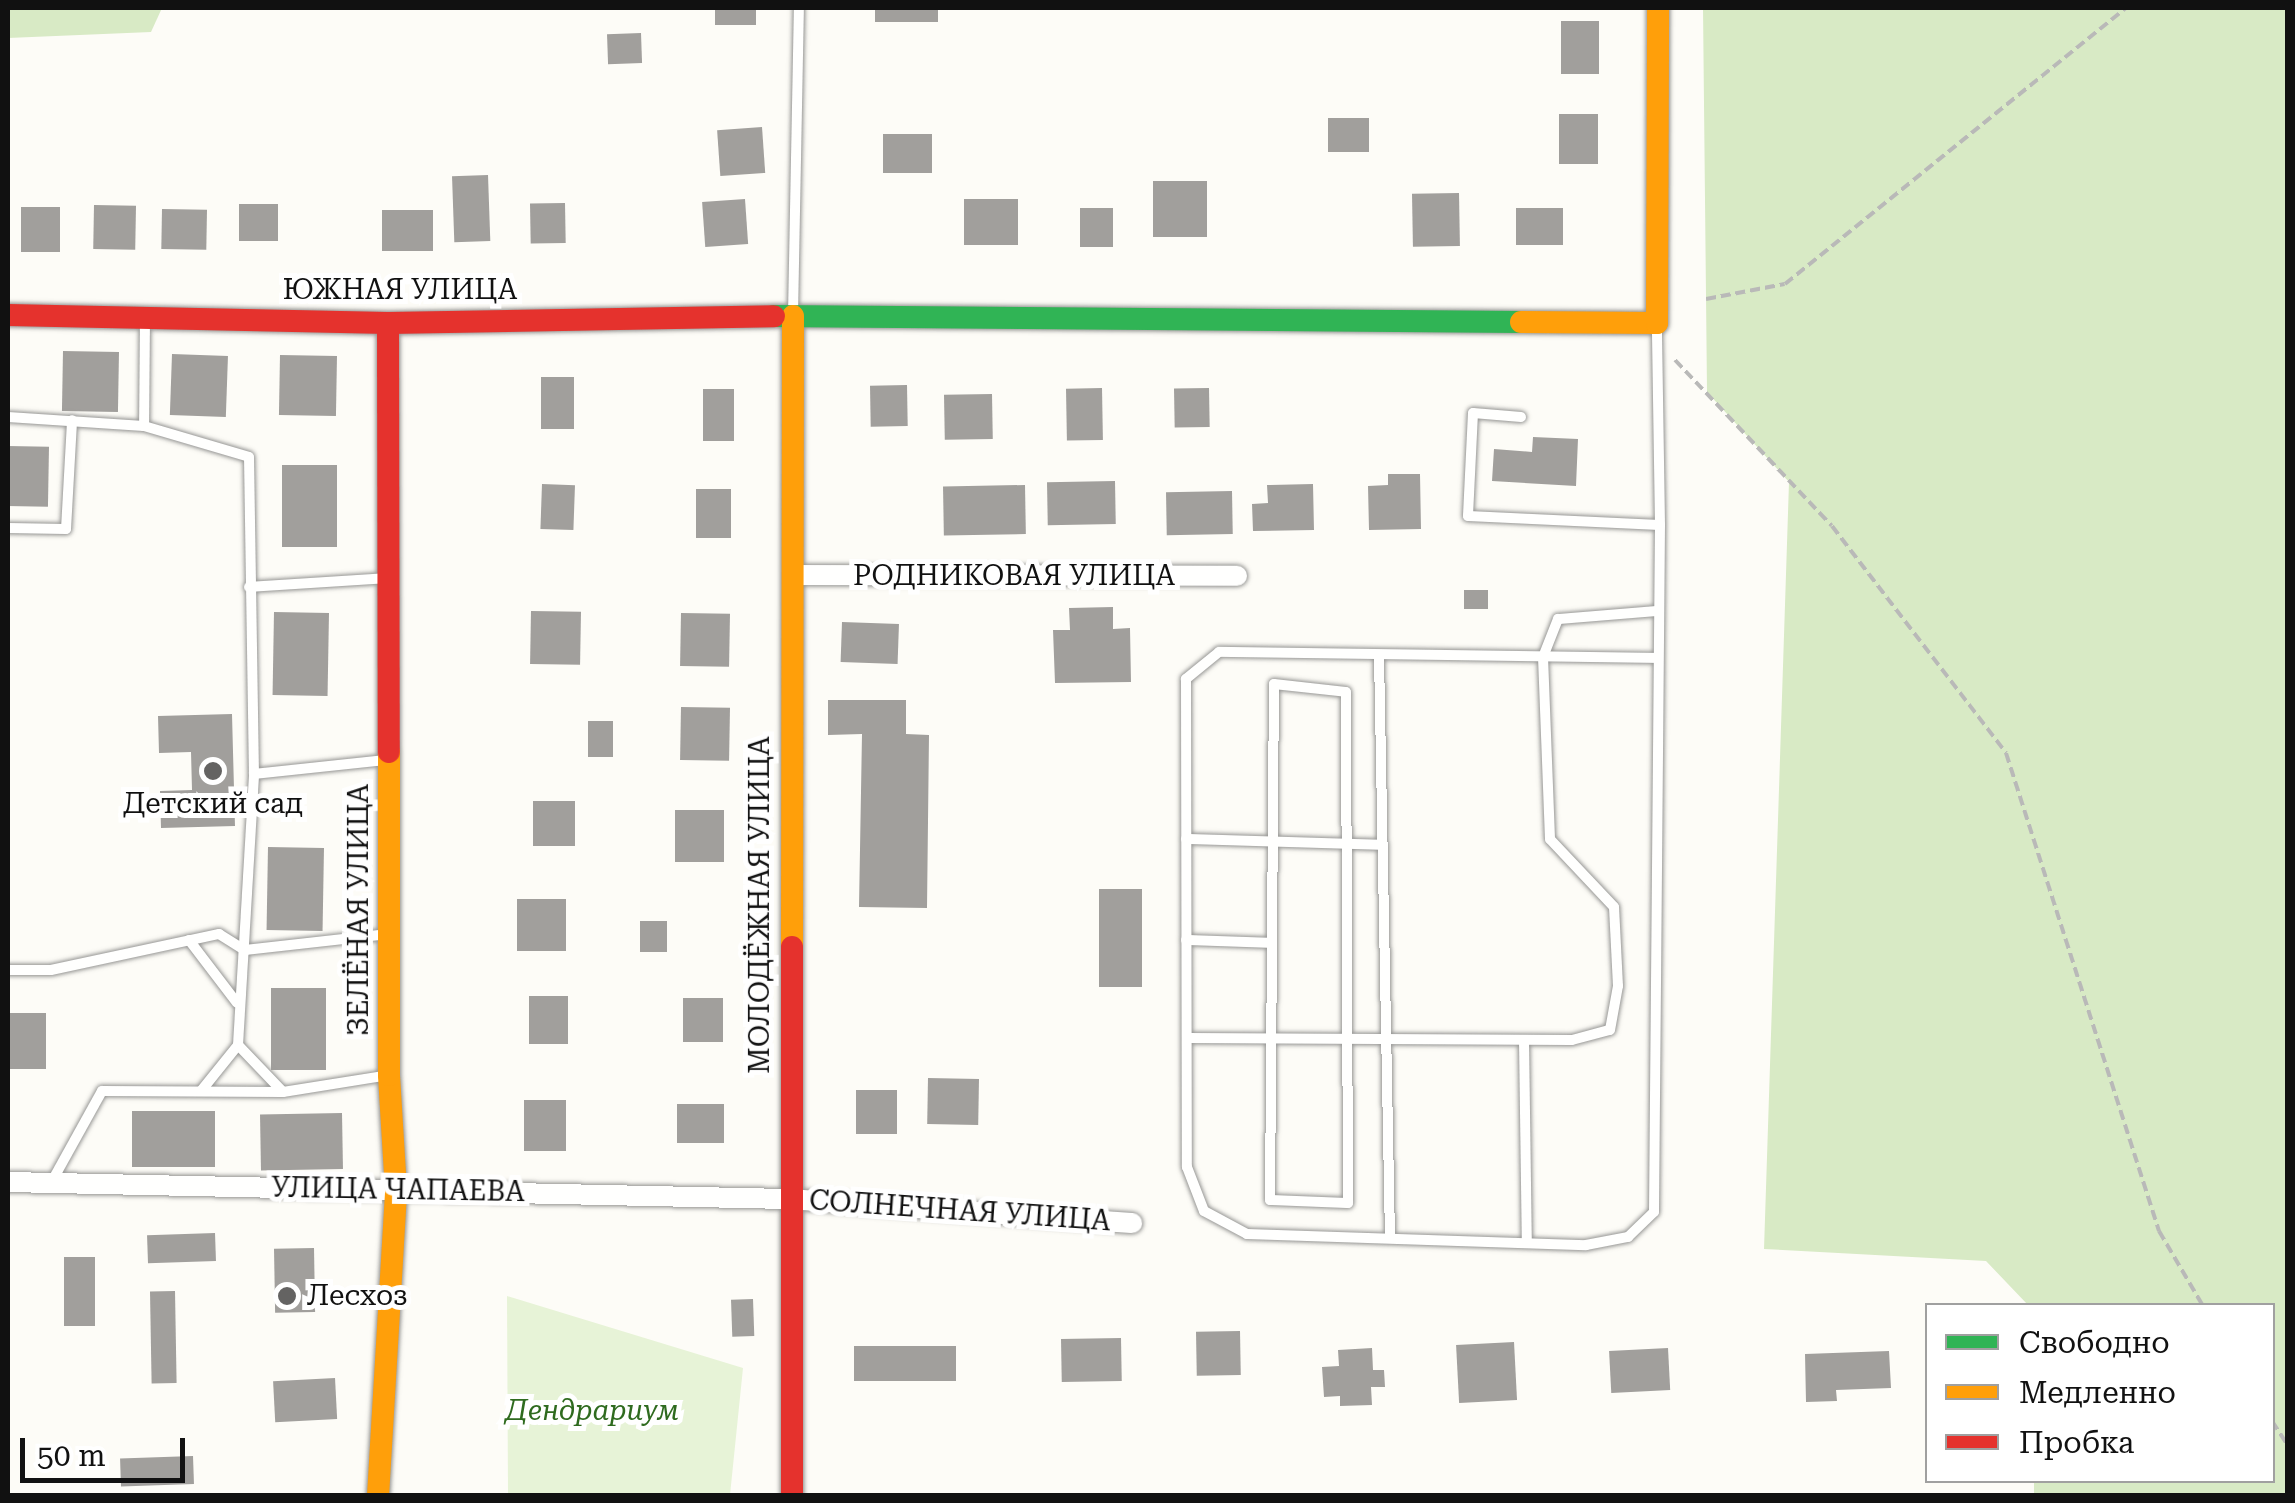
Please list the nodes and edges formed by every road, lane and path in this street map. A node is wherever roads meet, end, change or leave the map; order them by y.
1 (800, 8) edge
2 (1658, 8) edge
3 (2126, 8) edge
4 (1706, 299) dead end
5 (8, 315) edge
6 (793, 316) junction
7 (146, 318) junction
8 (388, 323) junction
9 (1658, 332) junction
10 (8, 417) edge
11 (1522, 417) dead end
12 (72, 420) junction
13 (144, 426) junction
14 (1660, 526) junction
15 (8, 528) edge
16 (792, 575) junction
17 (1236, 576) dead end
18 (388, 578) junction
19 (249, 587) junction
20 (1658, 611) junction
21 (1379, 655) junction
22 (1544, 657) junction
23 (1658, 658) junction
24 (389, 760) junction
25 (254, 774) junction
26 (1186, 839) junction
27 (1272, 842) junction
28 (1348, 844) junction
29 (1382, 845) junction
30 (389, 934) junction
31 (189, 940) junction
32 (1186, 940) junction
33 (1270, 943) junction
34 (245, 950) junction
35 (8, 970) edge
36 (238, 1002) junction
37 (1187, 1038) junction
38 (1269, 1039) junction
39 (1348, 1040) junction
40 (1386, 1040) junction
41 (1524, 1040) junction
42 (238, 1045) junction
43 (390, 1075) junction
44 (201, 1091) junction
45 (283, 1092) junction
46 (8, 1182) edge
47 (51, 1183) junction
48 (396, 1190) junction
49 (788, 1199) junction
50 (1132, 1223) dead end
51 (1390, 1238) junction
52 (1527, 1243) junction
53 (2201, 1303) edge
54 (378, 1496) edge
55 (792, 1496) edge

1 - 6 lane
2 - 9 street
3 - 4 path
5 - 7 street, ЮЖНАЯ УЛИЦА
6 - 8 street, ЮЖНАЯ УЛИЦА
6 - 9 street, ЮЖНАЯ УЛИЦА
6 - 16 street, МОЛОДЁЖНАЯ УЛИЦА
7 - 8 street, ЮЖНАЯ УЛИЦА
7 - 13 lane
8 - 18 street, ЗЕЛЁНАЯ УЛИЦА
9 - 14 lane
9 - 53 path
10 - 12 lane
11 - 14 lane
12 - 13 lane
12 - 15 lane
13 - 19 lane
14 - 20 lane
16 - 17 street, РОДНИКОВАЯ УЛИЦА
16 - 49 street, МОЛОДЁЖНАЯ УЛИЦА
18 - 19 lane
18 - 24 street, ЗЕЛЁНАЯ УЛИЦА
19 - 25 lane
20 - 22 lane
20 - 23 lane
21 - 22 lane
21 - 26 lane
21 - 29 lane
22 - 23 lane
22 - 41 lane
23 - 52 lane
24 - 25 lane
24 - 30 street, ЗЕЛЁНАЯ УЛИЦА
25 - 34 lane
26 - 27 lane
26 - 32 lane
27 - 28 lane
27 - 28 lane
27 - 33 lane
28 - 29 lane
28 - 39 lane
29 - 40 lane
30 - 34 lane
30 - 43 street, ЗЕЛЁНАЯ УЛИЦА
31 - 34 lane
31 - 35 lane
31 - 36 lane
32 - 33 lane
32 - 37 lane
33 - 38 lane
34 - 36 lane
36 - 42 lane
37 - 38 lane
37 - 51 lane
38 - 39 lane
38 - 39 lane
39 - 40 lane
40 - 41 lane
40 - 51 lane
41 - 52 lane
42 - 44 lane
42 - 45 lane
43 - 45 lane
43 - 48 street, ЗЕЛЁНАЯ УЛИЦА
44 - 45 lane
44 - 47 lane
46 - 47 street, УЛИЦА ЧАПАЕВА
47 - 48 street, УЛИЦА ЧАПАЕВА
48 - 49 street, УЛИЦА ЧАПАЕВА
48 - 54 street, ЗЕЛЁНАЯ УЛИЦА
49 - 50 street, СОЛНЕЧНАЯ УЛИЦА
49 - 55 street, МОЛОДЁЖНАЯ УЛИЦА
51 - 52 lane

